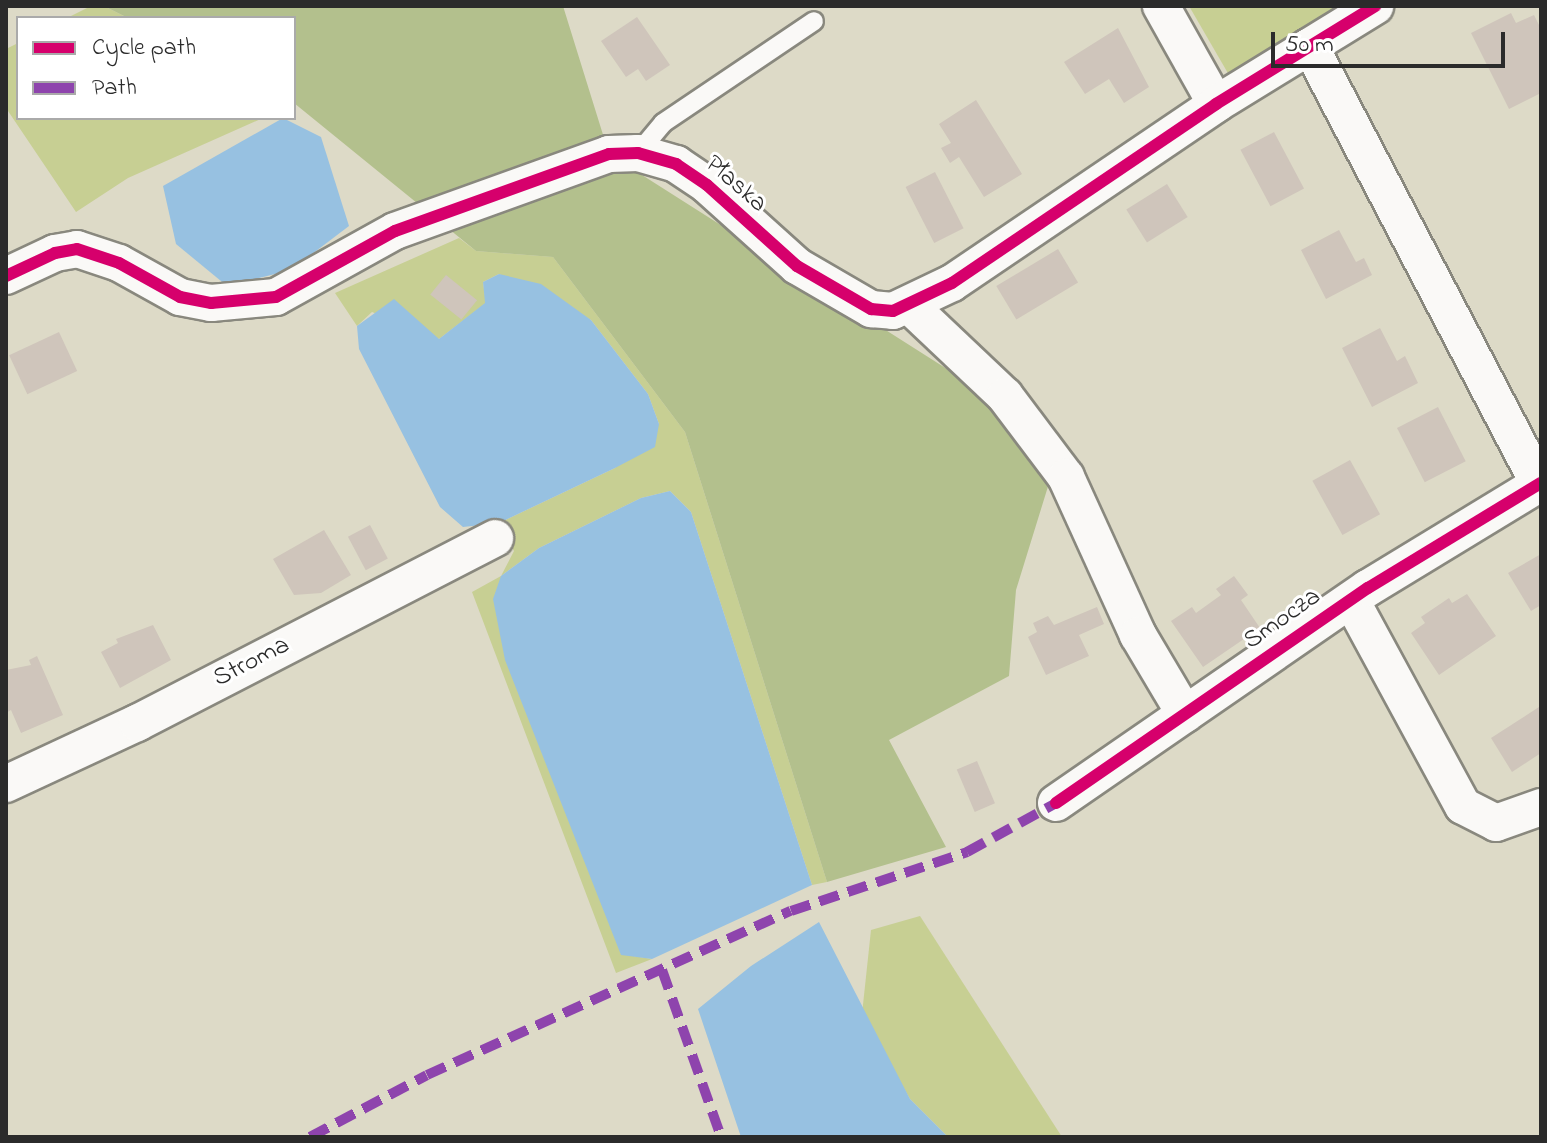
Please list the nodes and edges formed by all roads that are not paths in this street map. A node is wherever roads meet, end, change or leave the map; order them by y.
1 (1161, 6) edge
2 (1375, 6) edge
3 (814, 21) dead end
4 (1310, 46) junction
5 (1216, 104) junction
6 (638, 153) junction
7 (6, 276) edge
8 (911, 307) junction
9 (1540, 484) edge
10 (495, 538) dead end
11 (1351, 600) junction
12 (1185, 714) junction
13 (6, 784) edge
14 (1056, 803) dead end
15 (1541, 807) edge

1 - 5 street
2 - 4 street
3 - 6 lane
4 - 5 street
4 - 9 street
5 - 8 street
6 - 7 street, Płaska
6 - 8 street, Płaska
8 - 12 street
9 - 11 street, Smocza
10 - 13 street, Stroma
11 - 12 street, Smocza
11 - 15 street
12 - 14 street, Smocza

